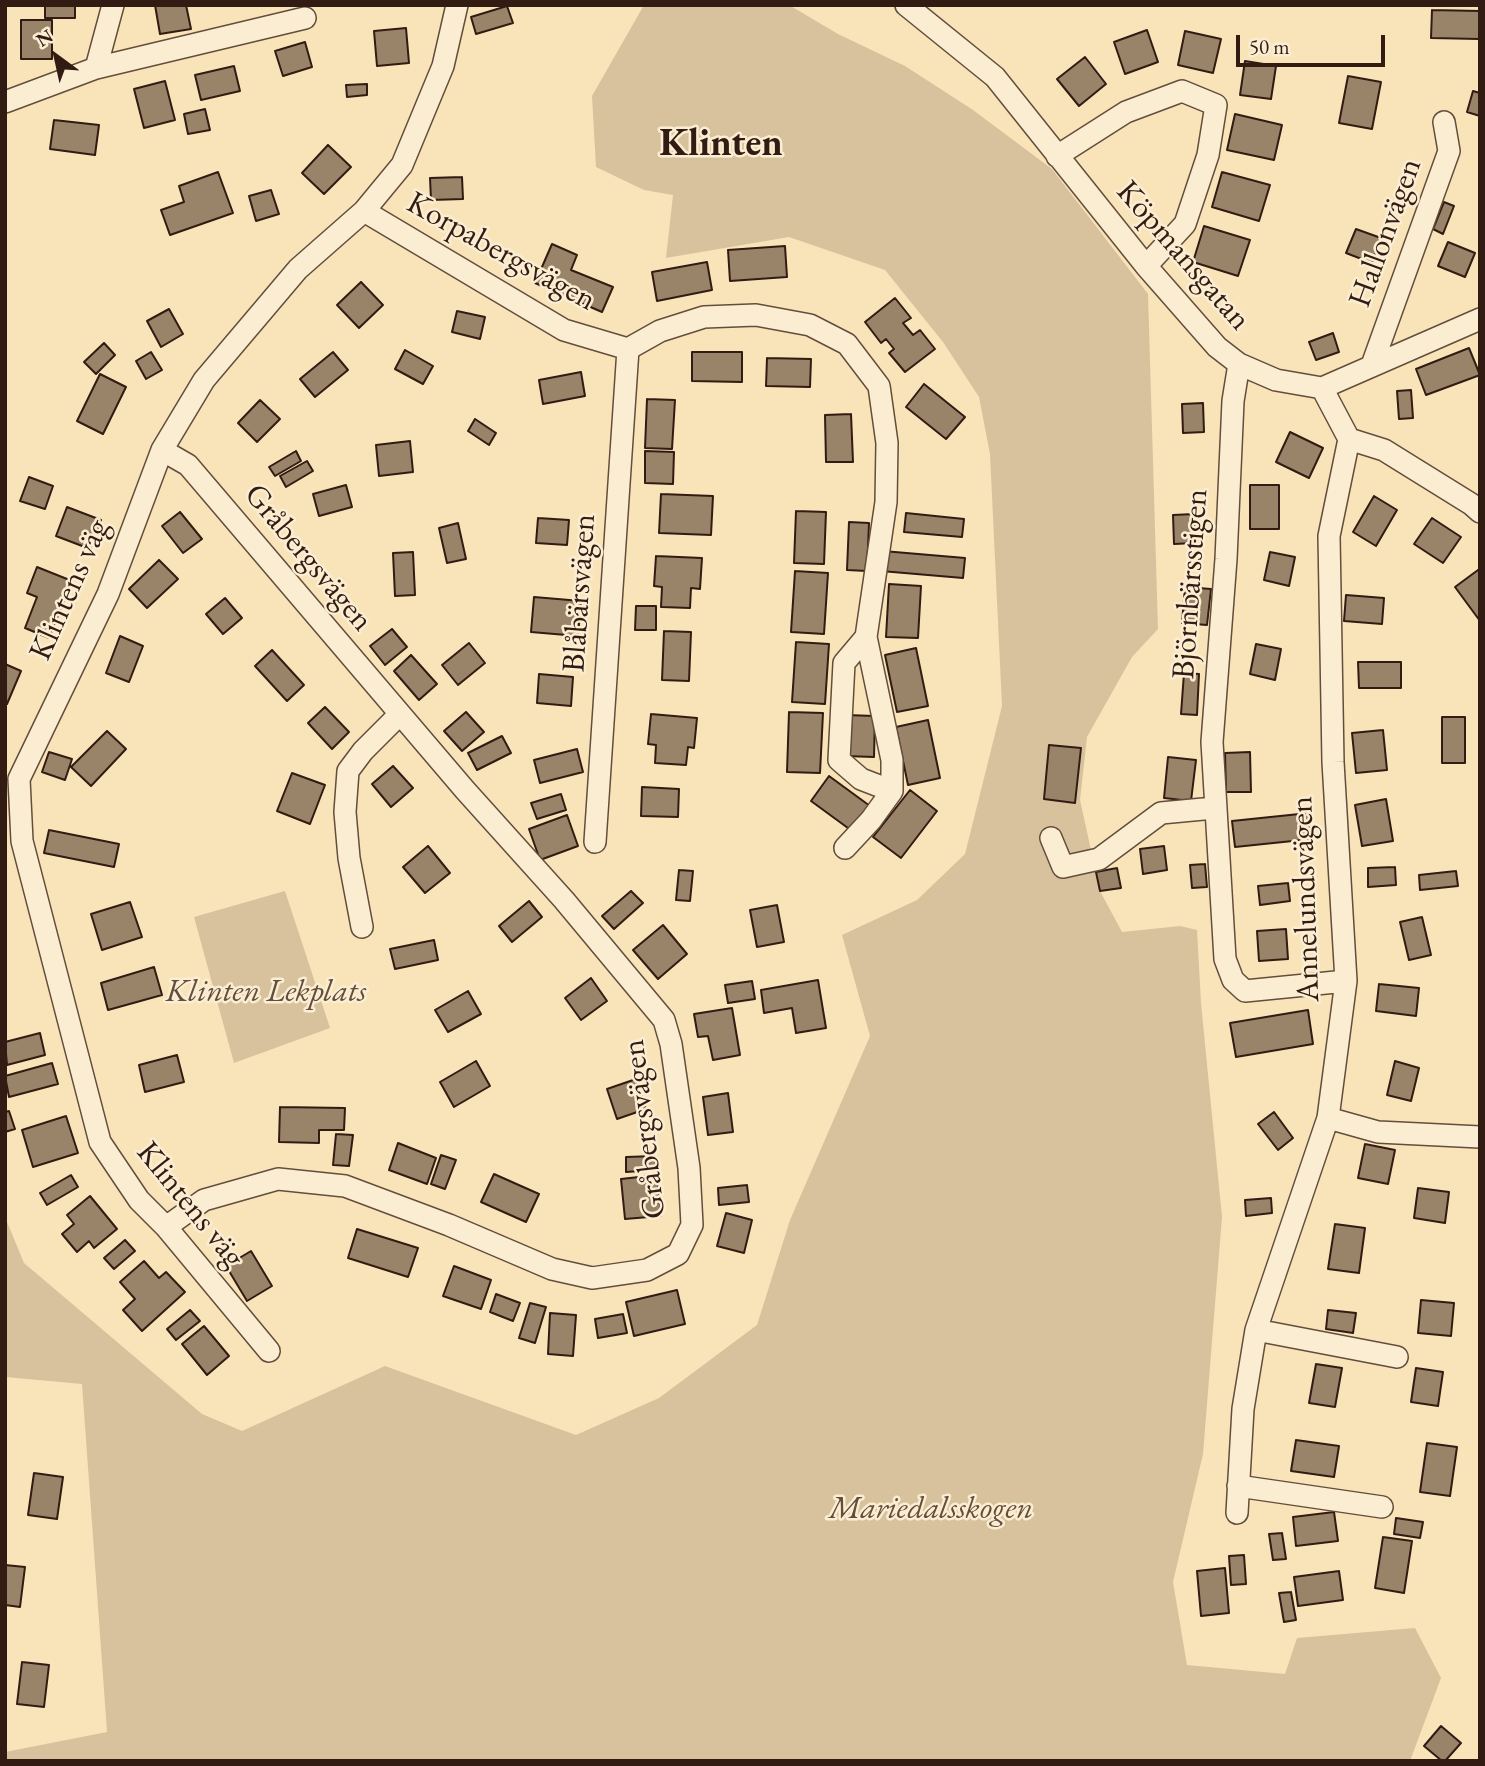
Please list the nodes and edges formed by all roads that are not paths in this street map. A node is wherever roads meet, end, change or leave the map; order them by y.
1 (113, 5) edge
2 (457, 5) edge
3 (906, 5) edge
4 (305, 18) dead end
5 (96, 68) junction
6 (5, 102) edge
7 (1444, 122) dead end
8 (1057, 156) junction
9 (364, 211) junction
10 (1146, 265) junction
11 (1480, 319) edge
12 (628, 349) junction
13 (1239, 364) junction
14 (1371, 365) junction
15 (1322, 388) junction
16 (1349, 439) junction
17 (162, 450) junction
18 (1480, 512) edge
19 (866, 637) junction
20 (400, 714) junction
21 (892, 790) junction
22 (1214, 808) junction
23 (1051, 838) dead end
24 (595, 842) dead end
25 (845, 848) dead end
26 (362, 927) dead end
27 (1346, 981) junction
28 (1328, 1118) junction
29 (1480, 1137) edge
30 (166, 1227) junction
31 (1256, 1330) junction
32 (270, 1351) dead end
33 (1397, 1357) dead end
34 (1238, 1486) junction
35 (1382, 1507) dead end
36 (1237, 1513) dead end

1 - 5 street
2 - 9 street, Klintens väg
3 - 8 street, Köpmansgatan
4 - 5 street
5 - 6 street
7 - 14 street, Hallonvägen
8 - 10 street, Köpmansgatan
8 - 10 street
9 - 12 street, Korpabergsvägen
9 - 17 street, Klintens väg
10 - 13 street, Köpmansgatan
11 - 14 street
12 - 19 street
12 - 24 street, Blåbärsvägen
13 - 15 street, Köpmansgatan
13 - 22 street, Björnbärsstigen
14 - 15 street
15 - 16 street
16 - 18 street
16 - 27 street, Annelundsvägen
17 - 20 street, Gråbergsvägen
17 - 30 street, Klintens väg
19 - 21 street
19 - 21 street
20 - 26 street
20 - 30 street, Gråbergsvägen
21 - 25 street
22 - 23 street
22 - 27 street, Björnbärsstigen
27 - 28 street, Annelundsvägen
28 - 29 street
28 - 31 street, Annelundsvägen
30 - 32 street, Klintens väg
31 - 33 street
31 - 34 street, Annelundsvägen
34 - 35 street
34 - 36 street, Annelundsvägen

